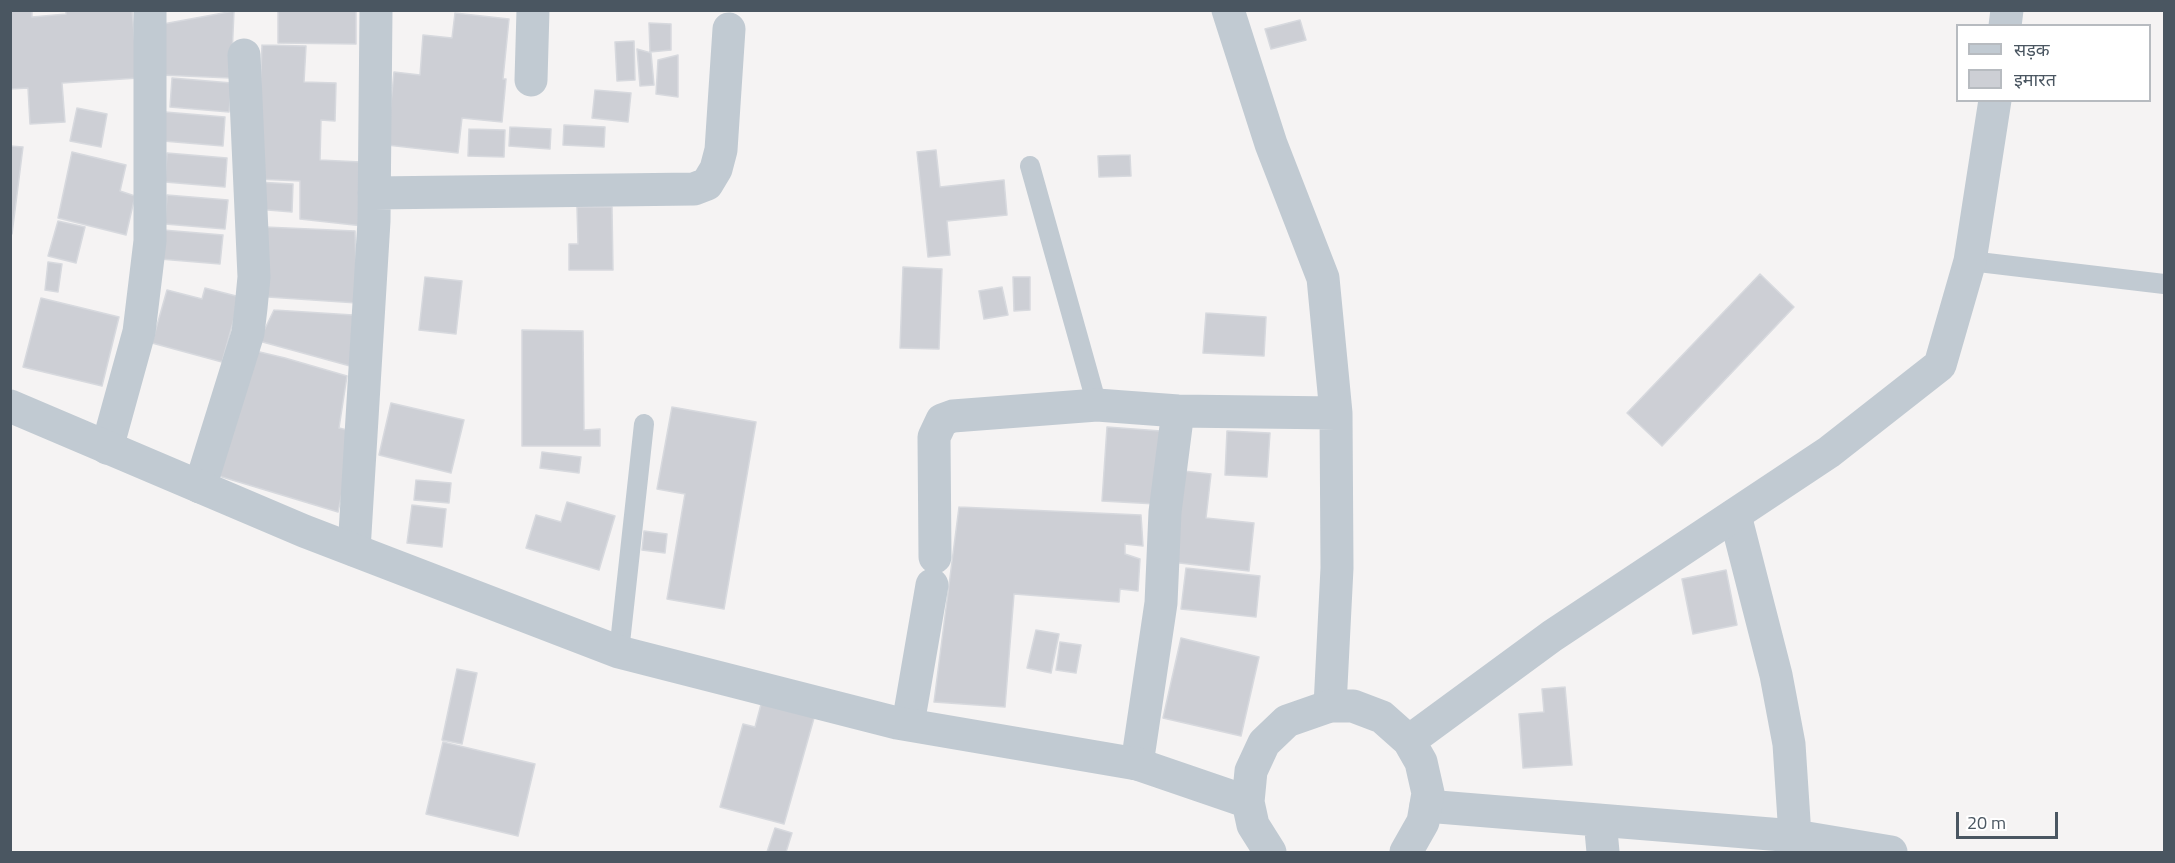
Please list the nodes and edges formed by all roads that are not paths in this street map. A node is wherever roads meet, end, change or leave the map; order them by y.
1 (150, 10) edge
2 (376, 10) edge
3 (533, 10) edge
4 (1228, 10) edge
5 (729, 29) dead end
6 (244, 54) dead end
7 (531, 80) dead end
8 (1995, 102) edge
9 (1030, 166) dead end
10 (374, 193) junction
11 (1970, 261) junction
12 (2164, 284) edge
13 (1097, 405) junction
14 (10, 406) edge
15 (1178, 411) junction
16 (1336, 413) junction
17 (644, 424) dead end
18 (107, 448) junction
19 (200, 487) junction
20 (1734, 515) junction
21 (354, 550) junction
22 (619, 652) junction
23 (1330, 706) junction
24 (908, 724) junction
25 (1409, 741) junction
26 (1137, 764) junction
27 (1248, 802) junction
28 (1426, 806) junction
29 (1600, 820) junction
30 (1795, 836) junction
31 (1270, 852) edge
32 (1406, 852) edge
33 (1603, 852) edge
34 (1891, 852) edge

1 - 18 street
2 - 10 street
3 - 7 street
4 - 16 street
5 - 10 street
6 - 19 street
8 - 11 street
9 - 13 lane
10 - 21 street
11 - 12 lane
11 - 20 street
13 - 15 street
13 - 24 street
14 - 18 street
15 - 16 street
15 - 26 street
16 - 23 street
17 - 22 lane
18 - 19 street
19 - 21 street
20 - 25 street
20 - 30 street
21 - 22 street
22 - 24 street
23 - 25 street
23 - 27 street
24 - 26 street
25 - 28 street
26 - 27 street
27 - 31 street
28 - 29 street
28 - 32 street
29 - 30 street
29 - 33 street
30 - 34 street

